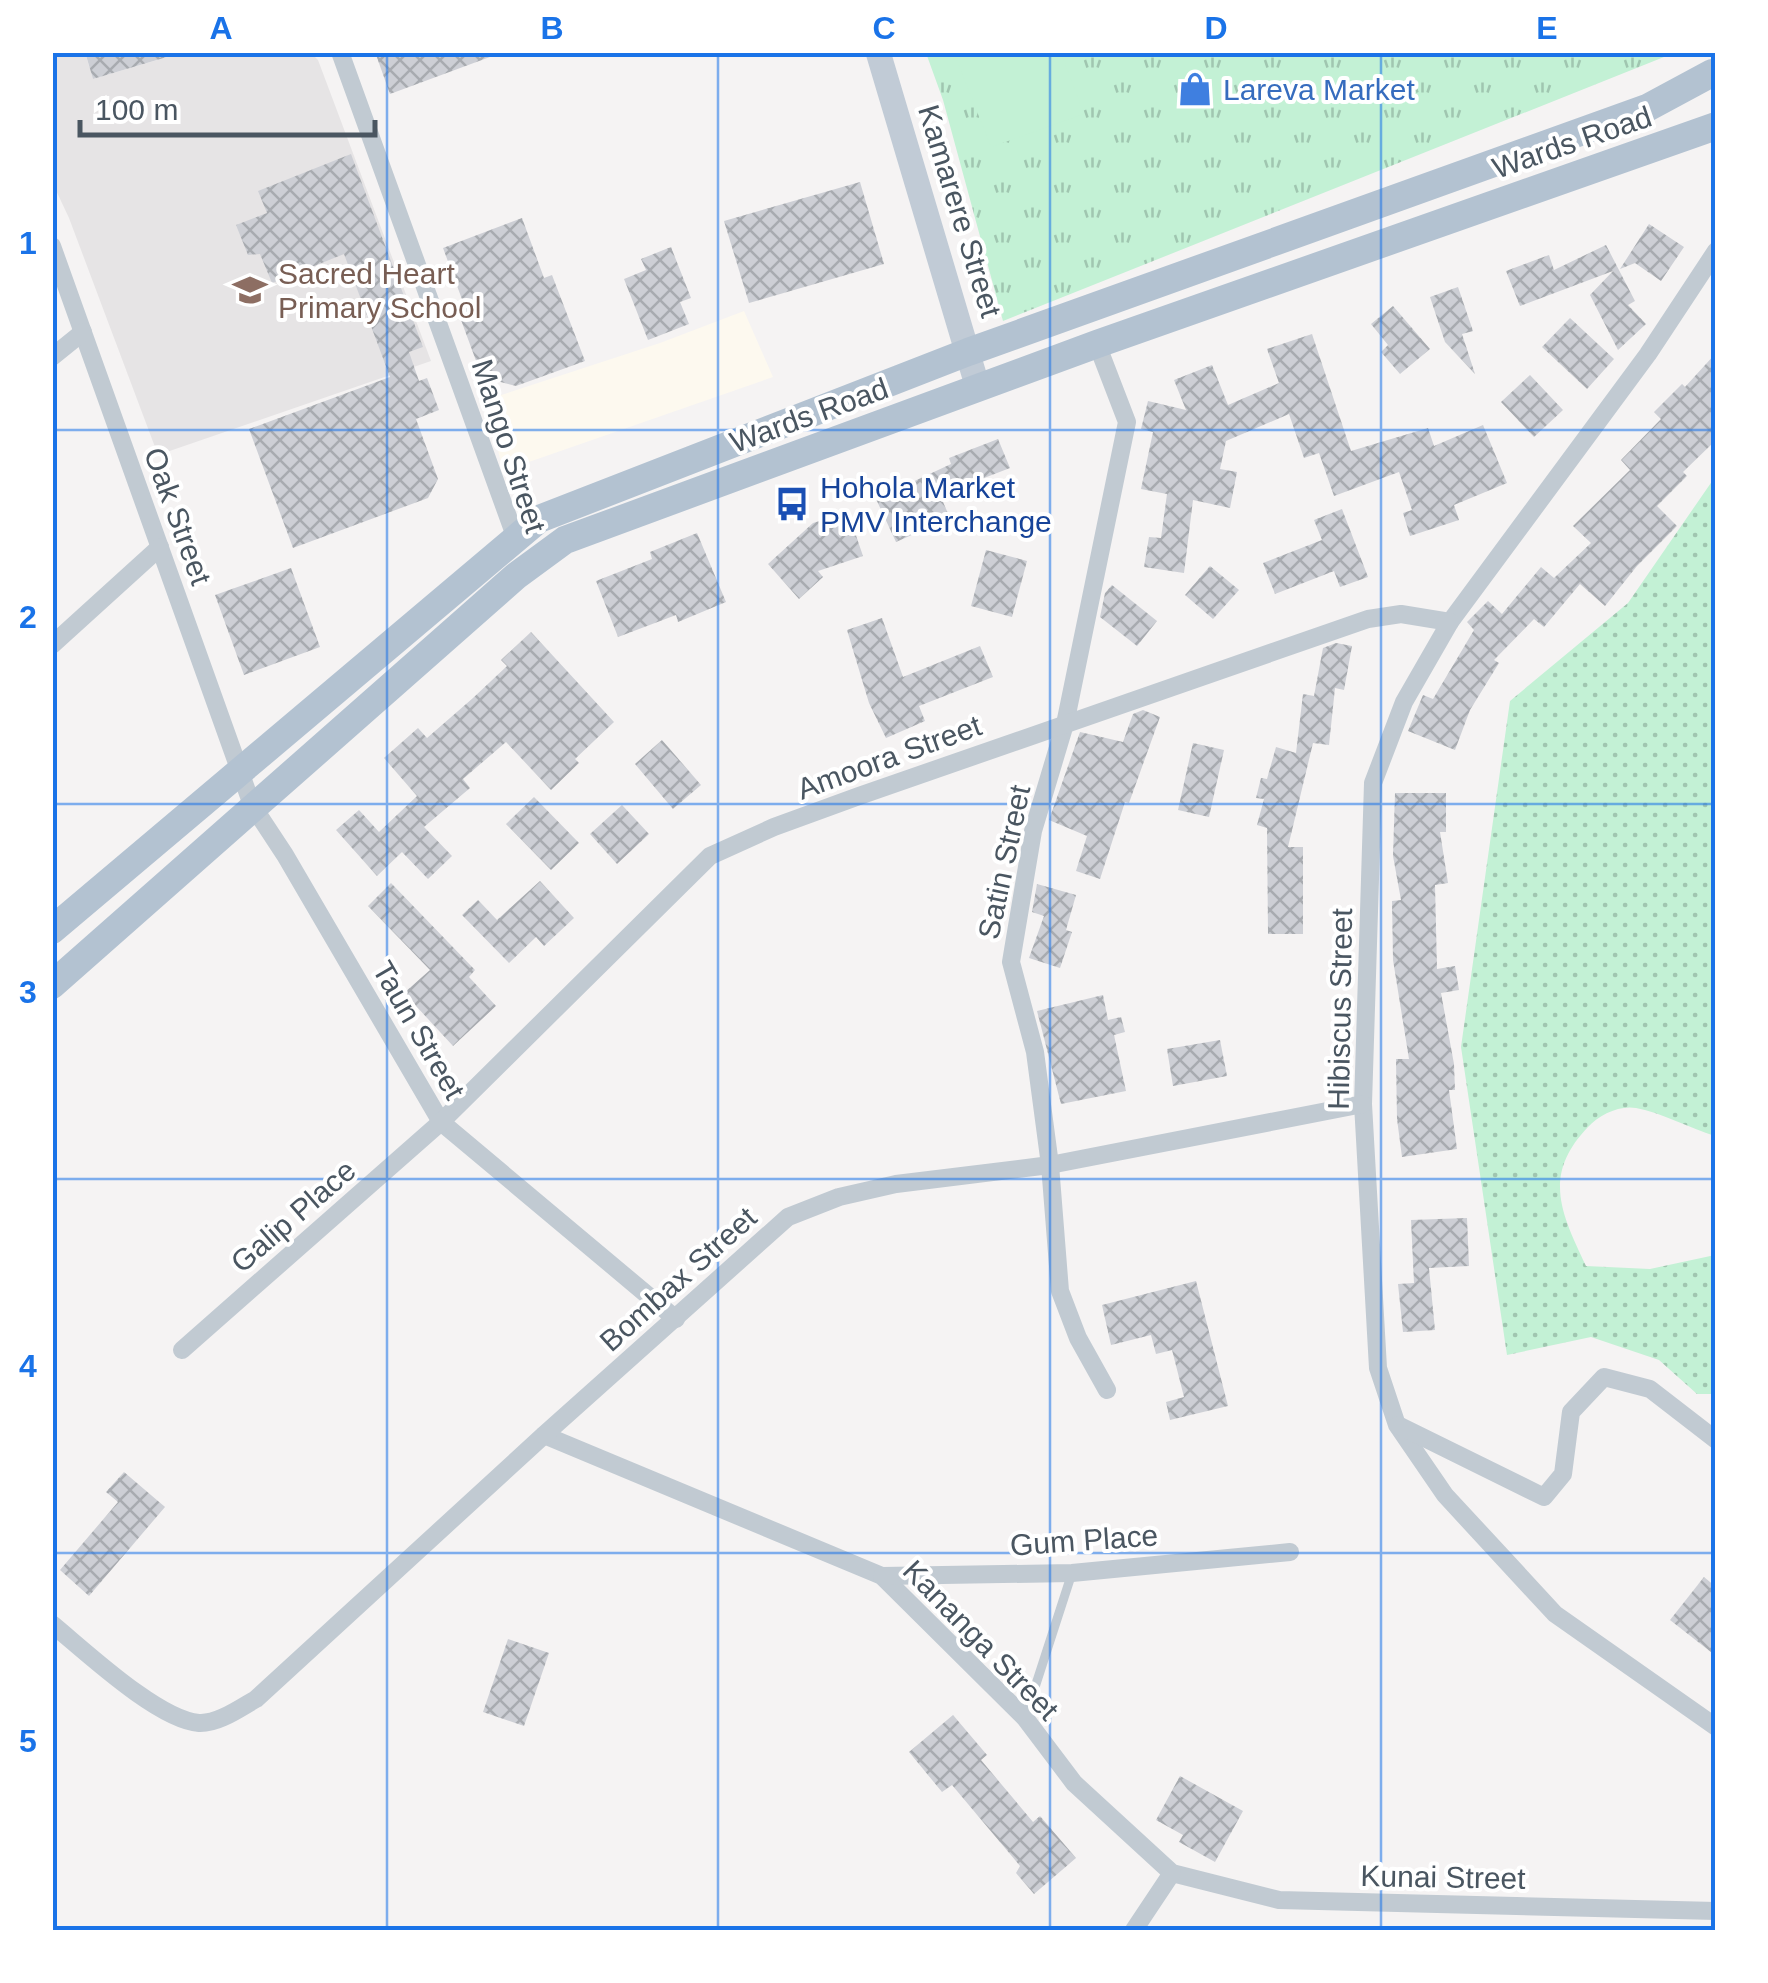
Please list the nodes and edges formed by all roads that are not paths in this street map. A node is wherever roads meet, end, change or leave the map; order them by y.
1 (340, 52) edge
2 (878, 52) edge
3 (1714, 72) edge
4 (1716, 126) edge
5 (52, 246) edge
6 (1716, 251) edge
7 (83, 332) junction
8 (1098, 344) junction
9 (968, 352) junction
10 (52, 357) edge
11 (978, 388) junction
12 (515, 536) junction
13 (160, 547) junction
14 (516, 576) junction
15 (1450, 622) junction
16 (52, 644) edge
17 (1065, 724) junction
18 (241, 769) junction
19 (252, 805) junction
20 (52, 930) edge
21 (52, 985) edge
22 (1363, 1104) junction
23 (441, 1122) junction
24 (1050, 1165) junction
25 (676, 1319) junction
26 (182, 1350) dead end
27 (1107, 1390) dead end
28 (1397, 1425) junction
29 (544, 1434) junction
30 (1716, 1440) edge
31 (1290, 1552) dead end
32 (1072, 1573) junction
33 (882, 1576) junction
34 (52, 1624) edge
35 (1025, 1718) junction
36 (1716, 1727) edge
37 (1172, 1873) junction
38 (1716, 1911) edge
39 (1134, 1930) edge

1 - 12 street, Mango Street
2 - 9 street, Kamarere Street
3 - 9 main road, Wards Road
4 - 8 main road, Wards Road
5 - 7 street, Oak Street
6 - 15 street, Hibiscus Street
7 - 10 street
7 - 13 street, Oak Street
8 - 11 main road, Wards Road
8 - 17 street, Satin Street
9 - 11 street, Kamarere Street
9 - 12 main road, Wards Road
11 - 14 main road, Wards Road
12 - 14 street, Mango Street
12 - 18 main road, Wards Road
13 - 16 street
13 - 18 street, Oak Street
14 - 19 main road, Wards Road
15 - 17 street, Amoora Street
15 - 22 street, Hibiscus Street
17 - 23 street, Amoora Street
17 - 24 street, Satin Street
18 - 19 street, Oak Street
18 - 20 main road, Wards Road
19 - 21 main road, Wards Road
19 - 23 street, Taun Street
22 - 24 street, Bombax Street
22 - 28 street, Hibiscus Street
23 - 25 street, Taun Street
23 - 26 street, Galip Place
24 - 25 street, Bombax Street
24 - 27 street, Satin Street
25 - 29 street, Bombax Street
28 - 30 street
28 - 36 street, Hibiscus Street
29 - 33 street, Kananga Street
29 - 34 street, Bombax Street
31 - 32 street, Gum Place
32 - 33 street, Gum Place
32 - 35 lane
33 - 35 street, Kananga Street
35 - 37 street, Kananga Street
37 - 38 street, Kunai Street
37 - 39 street

